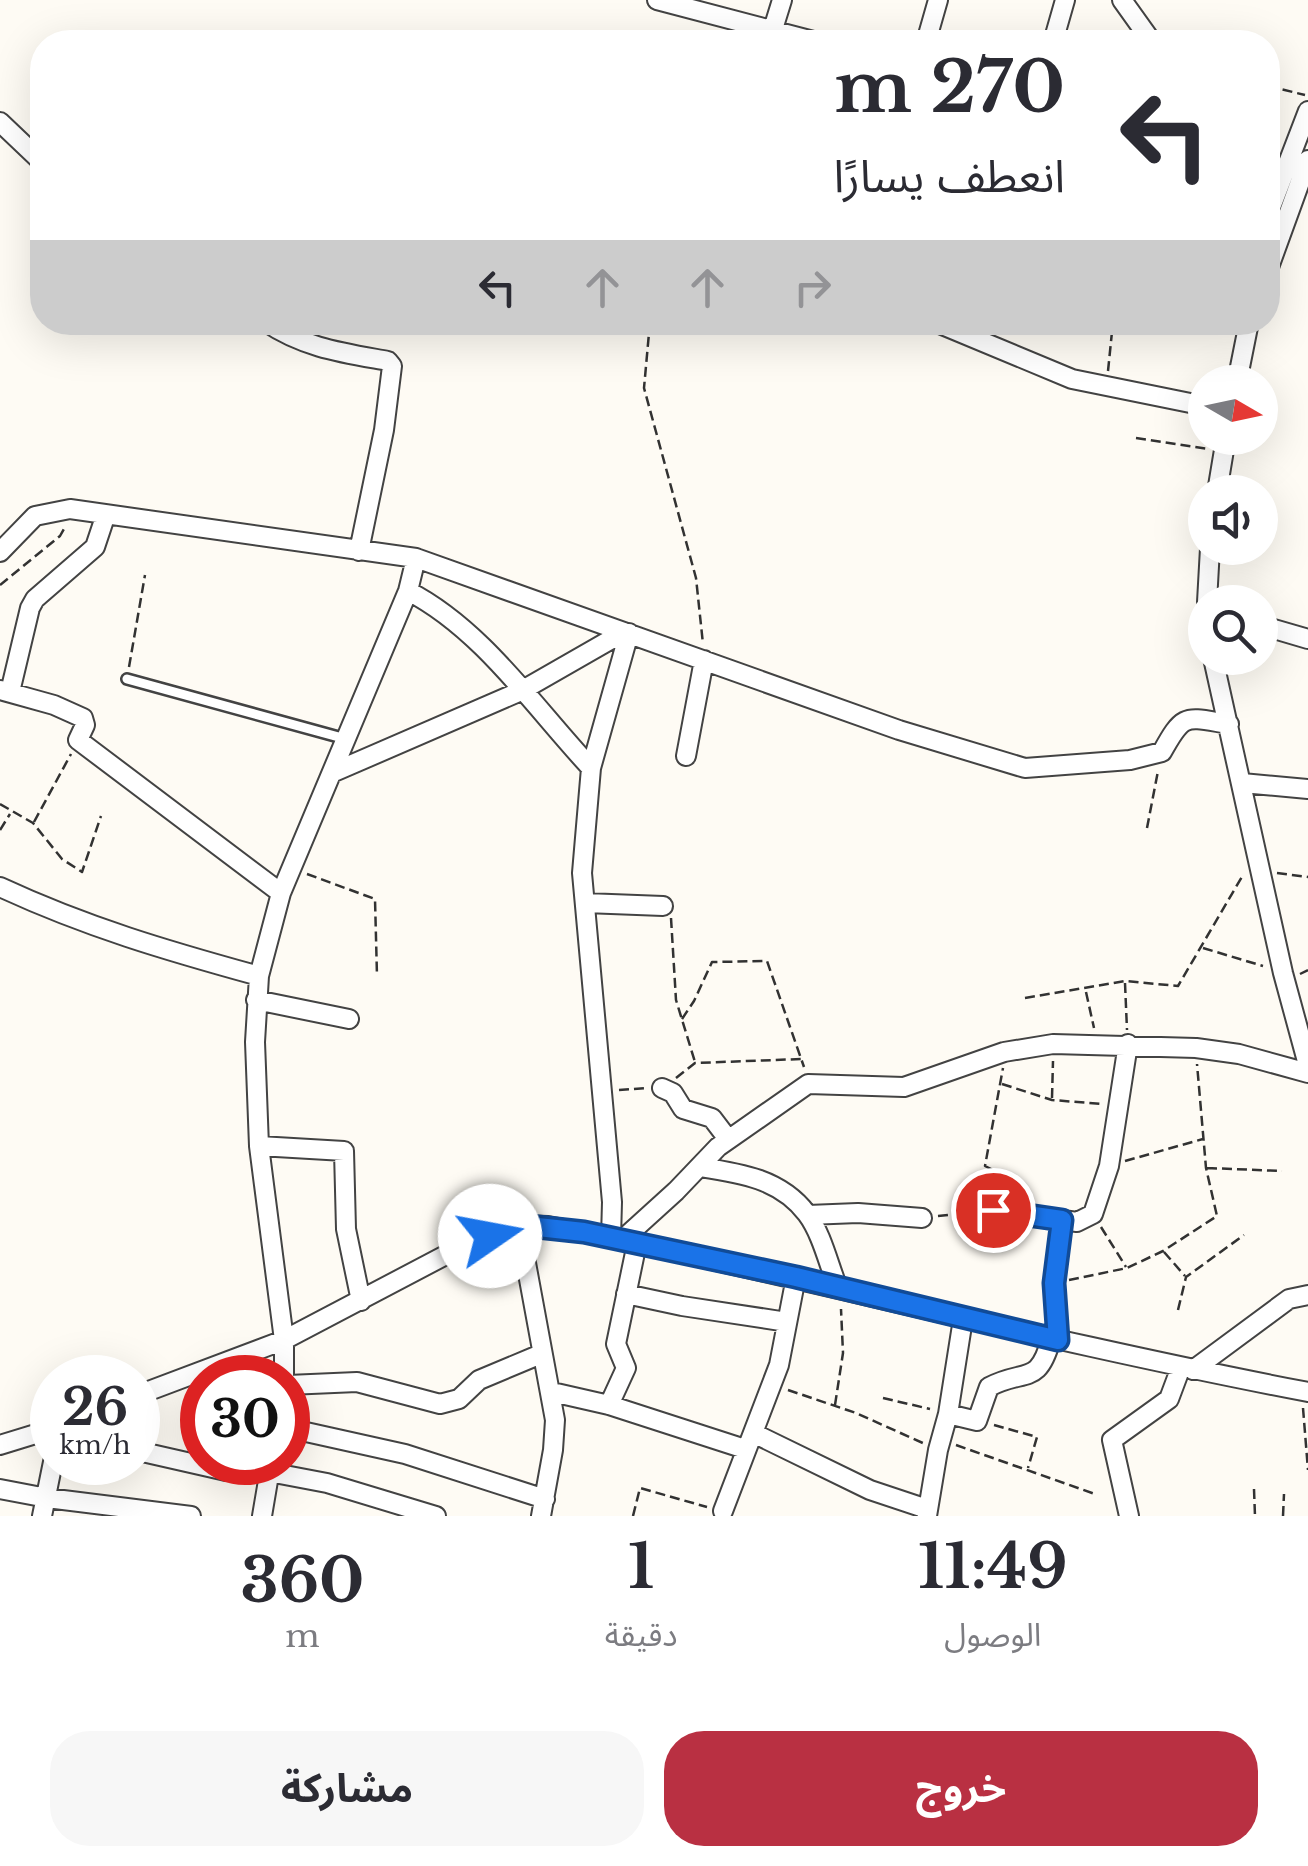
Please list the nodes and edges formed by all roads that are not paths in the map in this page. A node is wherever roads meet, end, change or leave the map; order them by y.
1 (782, 0) edge
2 (938, 0) edge
3 (1066, 0) edge
4 (668, 1) edge
5 (1119, 2) edge
6 (753, 30) edge
7 (773, 30) edge
8 (929, 30) edge
9 (1056, 30) edge
10 (1142, 30) edge
11 (1308, 111) edge
12 (0, 122) edge
13 (30, 151) edge
14 (1308, 160) edge
15 (1280, 185) edge
16 (285, 335) edge
17 (967, 335) edge
18 (1246, 335) edge
19 (1240, 365) edge
20 (1188, 403) edge
21 (106, 514) junction
22 (360, 551) junction
23 (0, 552) edge
24 (416, 558) junction
25 (408, 590) junction
26 (1278, 630) edge
27 (627, 632) junction
28 (1308, 639) edge
29 (704, 660) junction
30 (1217, 675) edge
31 (126, 679) road end
32 (5, 691) edge
33 (521, 691) junction
34 (1228, 724) junction
35 (347, 740) junction
36 (686, 756) dead end
37 (591, 768) junction
38 (334, 772) junction
39 (1242, 783) junction
40 (1308, 789) edge
41 (0, 886) edge
42 (281, 893) junction
43 (585, 903) junction
44 (663, 906) road end
45 (259, 976) junction
46 (256, 1000) junction
47 (1299, 1000) edge
48 (349, 1019) dead end
49 (1128, 1044) junction
50 (1308, 1065) edge
51 (1308, 1073) edge
52 (662, 1088) dead end
53 (728, 1139) junction
54 (259, 1146) junction
55 (700, 1168) junction
56 (993, 1210) road end
57 (808, 1215) junction
58 (922, 1218) road end
59 (1062, 1220) junction
60 (519, 1225) junction
61 (623, 1240) junction
62 (796, 1277) junction
63 (838, 1288) junction
64 (626, 1294) junction
65 (1308, 1295) edge
66 (361, 1301) junction
67 (963, 1320) junction
68 (787, 1322) junction
69 (1055, 1339) junction
70 (284, 1340) junction
71 (541, 1354) junction
72 (284, 1355) edge
73 (1187, 1369) junction
74 (310, 1384) edge
75 (160, 1387) edge
76 (552, 1392) junction
77 (1305, 1392) edge
78 (609, 1405) junction
79 (948, 1414) junction
80 (310, 1433) edge
81 (30, 1436) edge
82 (749, 1441) junction
83 (0, 1445) edge
84 (310, 1478) edge
85 (267, 1485) edge
86 (0, 1489) edge
87 (44, 1507) edge
88 (543, 1508) edge
89 (723, 1512) road end
90 (927, 1512) edge
91 (157, 1513) edge
92 (424, 1514) edge
93 (191, 1516) edge
94 (262, 1516) edge
95 (1129, 1516) edge

1 - 7 street
2 - 8 street
3 - 9 street
4 - 6 street
5 - 10 street
11 - 15 street
12 - 13 street
14 - 15 street
16 - 22 street
17 - 20 street
18 - 19 street
21 - 22 street
21 - 23 street
21 - 32 street
22 - 24 street
24 - 25 street
24 - 27 street
25 - 33 street
25 - 35 street
26 - 28 street
27 - 29 street
27 - 33 street
27 - 37 street
29 - 34 street
29 - 36 street
30 - 34 street
31 - 35 lane
32 - 42 street
33 - 37 street
33 - 38 street
34 - 39 street
35 - 38 street
37 - 43 street
38 - 42 street
39 - 40 street
39 - 47 street
41 - 45 street
42 - 45 street
43 - 44 street
43 - 61 street
45 - 46 street
46 - 48 street
46 - 54 street
47 - 50 street
49 - 51 street
49 - 53 street
49 - 59 street
52 - 53 street
53 - 55 street
54 - 66 street
54 - 70 street
55 - 57 street
55 - 61 street
56 - 59 street
57 - 58 street
57 - 63 street
59 - 69 street
60 - 61 street
60 - 66 street
60 - 71 street
61 - 62 street
61 - 64 street
62 - 63 street
62 - 68 street
63 - 67 street
64 - 68 street
64 - 78 street
65 - 73 street
66 - 70 street
67 - 69 street
67 - 79 street
68 - 82 street
69 - 73 street
69 - 79 street
70 - 72 street
70 - 75 street
71 - 74 street
71 - 76 street
73 - 77 street
73 - 95 street
76 - 78 street
76 - 88 street
78 - 82 street
79 - 90 street
80 - 88 street
81 - 83 street
82 - 89 street
82 - 90 street
84 - 92 street
85 - 94 street
86 - 87 street
87 - 91 street
91 - 93 street

